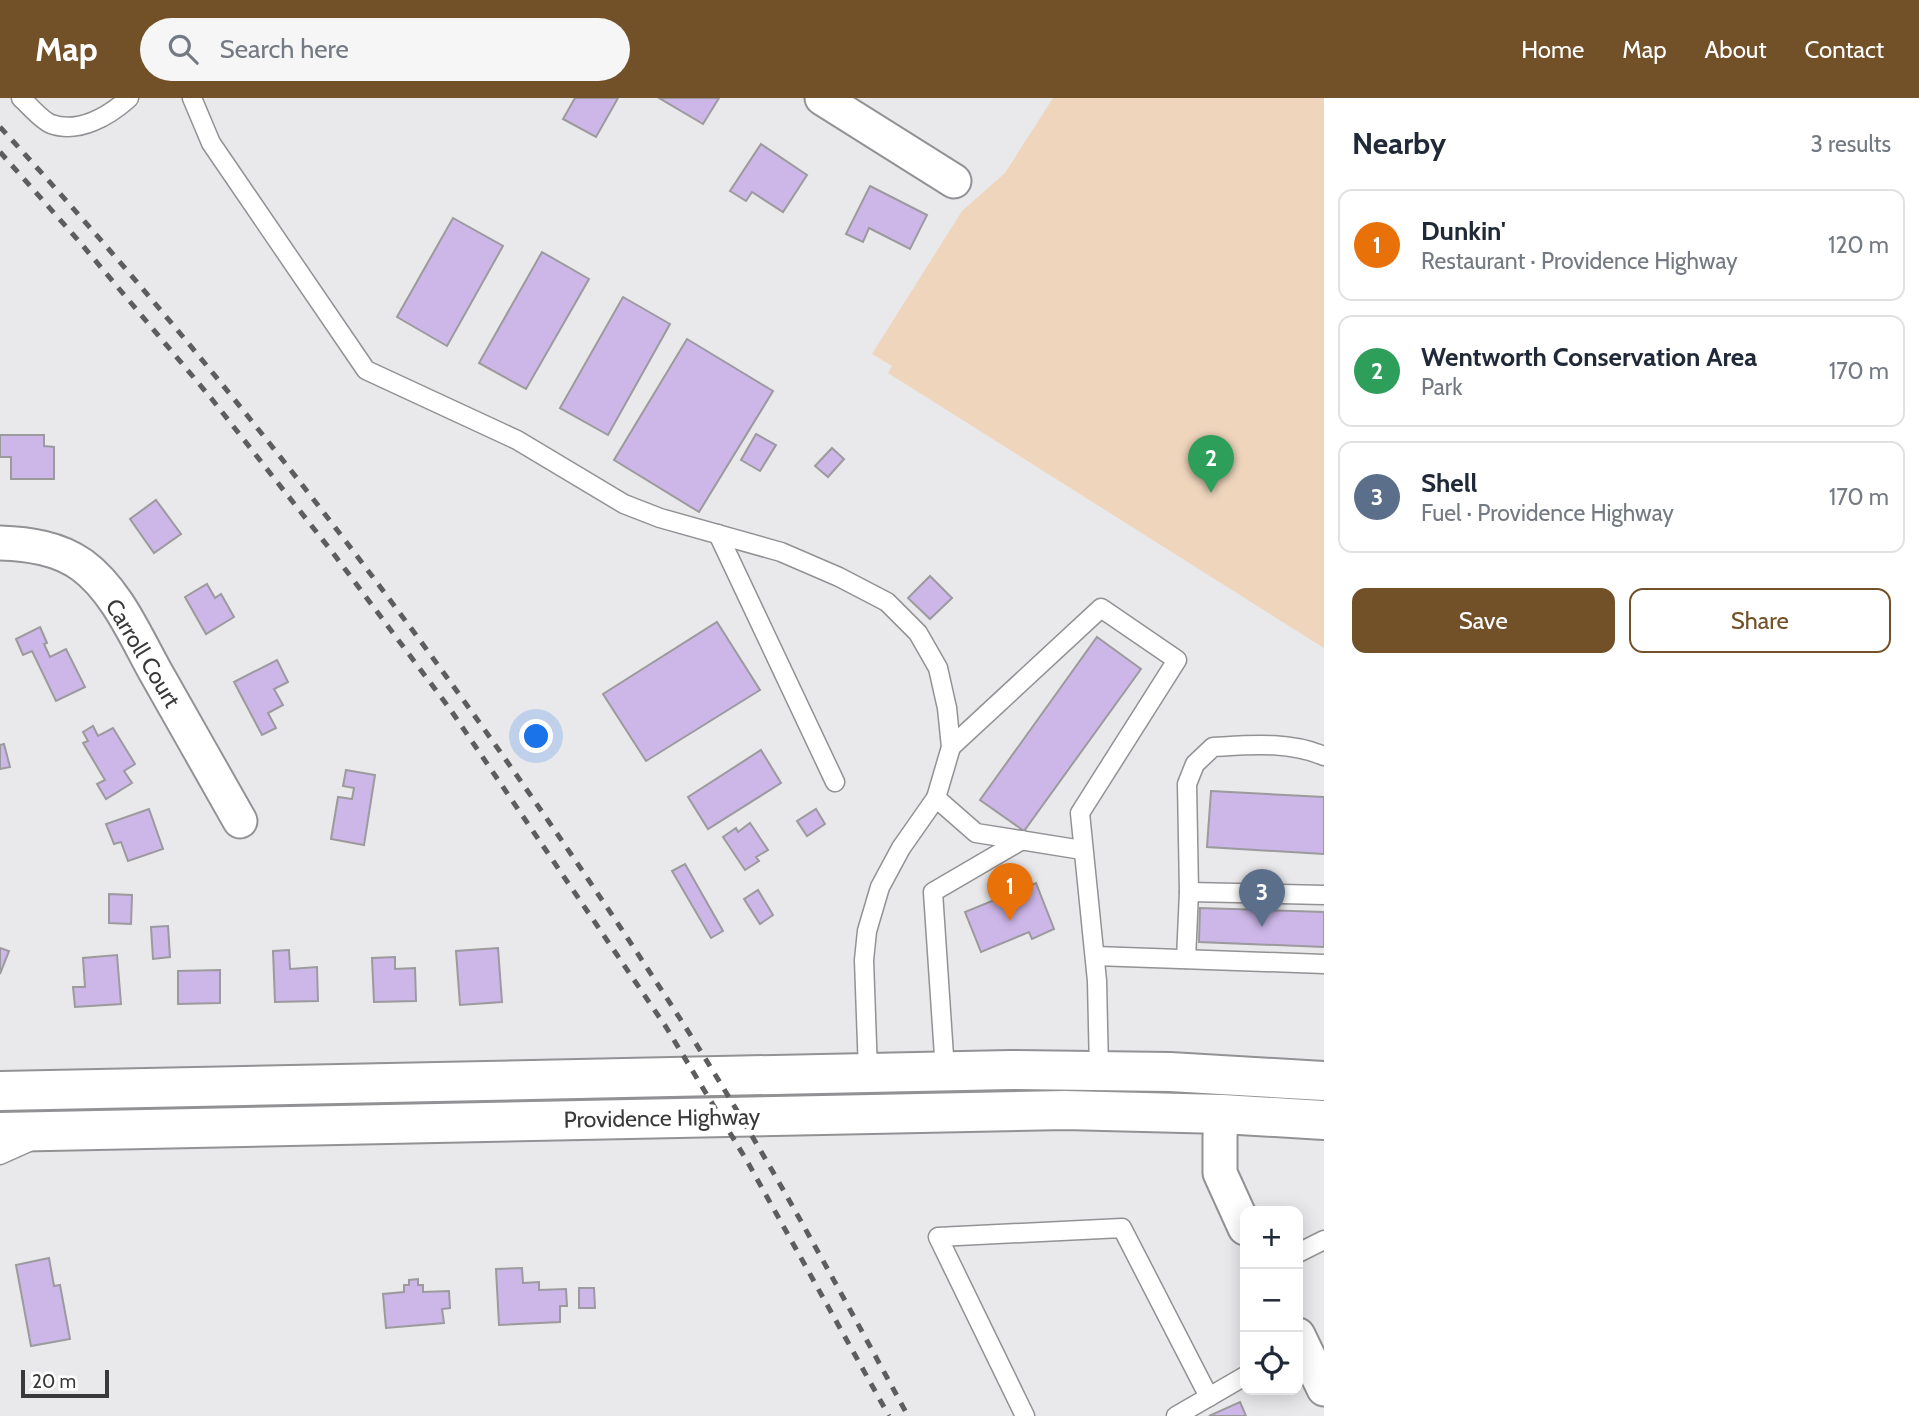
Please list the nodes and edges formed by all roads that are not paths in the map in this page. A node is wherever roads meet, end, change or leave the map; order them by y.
1 (21, 98) edge
2 (129, 98) edge
3 (192, 98) edge
4 (821, 98) edge
5 (954, 181) dead end
6 (718, 534) junction
7 (0, 544) edge
8 (951, 747) junction
9 (1324, 756) edge
10 (835, 782) dead end
11 (936, 798) junction
12 (240, 821) dead end
13 (1022, 840) junction
14 (1082, 850) junction
15 (1189, 892) junction
16 (1324, 895) edge
17 (1095, 956) junction
18 (1186, 959) junction
19 (1324, 964) edge
20 (1099, 1070) junction
21 (945, 1071) junction
22 (868, 1072) junction
23 (1324, 1081) edge
24 (0, 1091) edge
25 (1222, 1114) junction
26 (1324, 1121) edge
27 (80, 1130) junction
28 (0, 1132) edge
29 (0, 1154) edge
30 (1240, 1217) edge
31 (1324, 1240) edge
32 (1303, 1250) edge
33 (1303, 1350) edge
34 (1240, 1379) edge
35 (1324, 1389) edge
36 (1209, 1397) junction
37 (1025, 1416) edge
38 (1175, 1416) edge

1 - 2 lane
3 - 6 lane
4 - 5 street
6 - 8 lane
6 - 10 lane
7 - 12 street, Carroll Court
8 - 11 lane
8 - 14 lane
9 - 15 lane
11 - 13 lane
11 - 22 lane
13 - 14 lane
13 - 21 lane
14 - 17 lane
15 - 16 lane
15 - 18 lane
17 - 18 lane
17 - 20 lane
18 - 19 lane
20 - 21 main road, Providence Highway
20 - 23 main road, Providence Highway
21 - 22 main road, Providence Highway
22 - 24 main road, Providence Highway
25 - 26 main road, Providence Highway
25 - 27 main road, Providence Highway
25 - 30 street
27 - 28 main road, Providence Highway
27 - 29 lane
31 - 32 lane
33 - 35 street
34 - 36 lane
36 - 37 lane
36 - 38 lane

